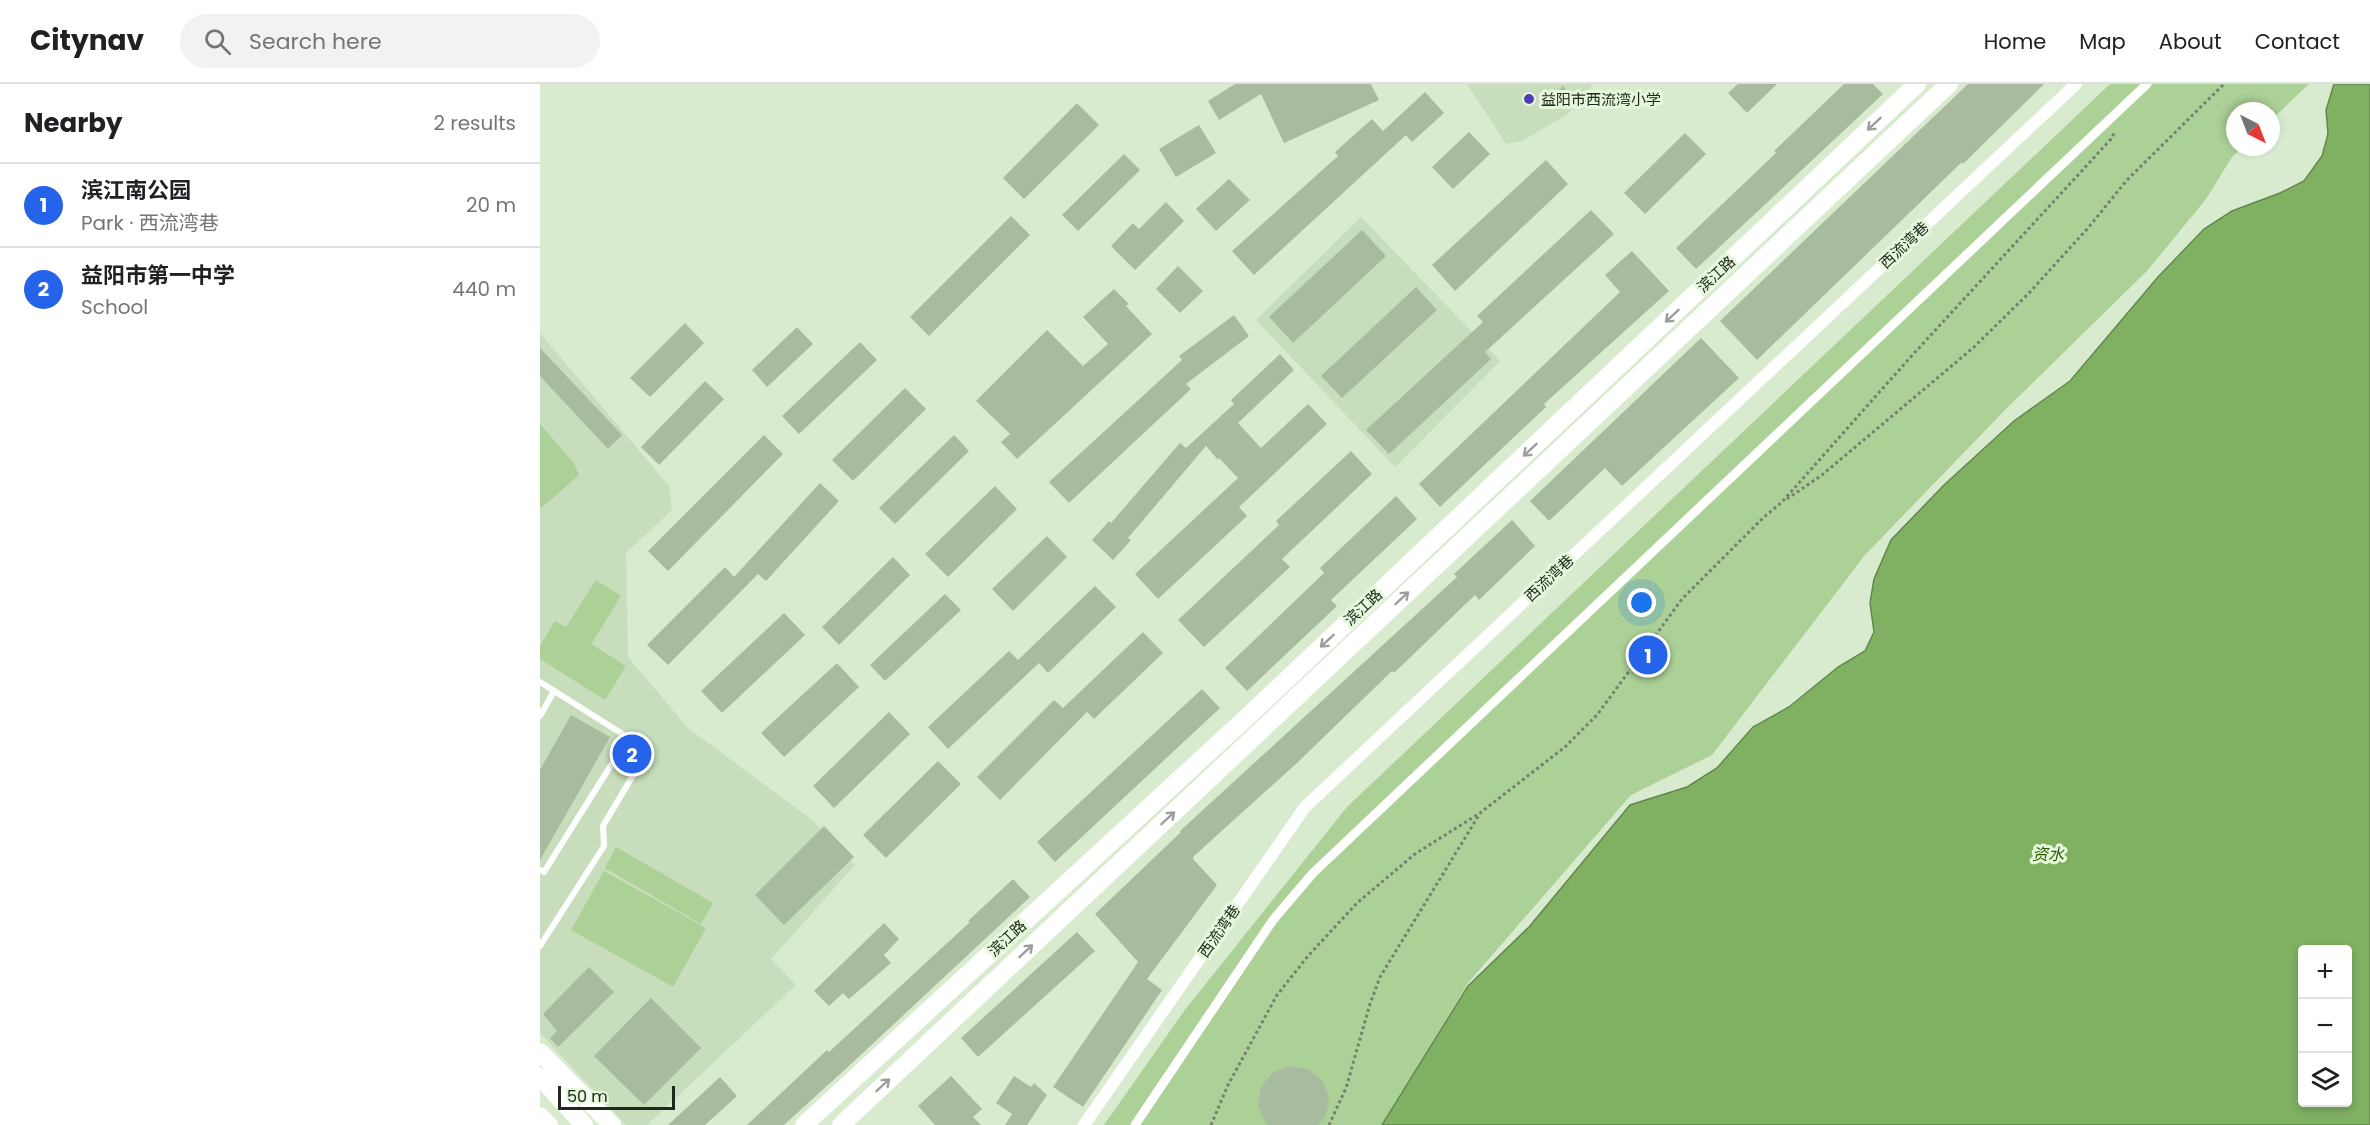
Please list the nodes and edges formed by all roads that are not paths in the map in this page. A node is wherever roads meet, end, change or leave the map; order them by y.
1 (1917, 84) edge
2 (1950, 84) edge
3 (2076, 84) edge
4 (2147, 84) edge
5 (540, 682) edge
6 (554, 691) junction
7 (540, 716) edge
8 (628, 738) junction
9 (540, 870) edge
10 (540, 946) edge
11 (540, 1052) edge
12 (540, 1077) edge
13 (540, 1116) edge
14 (549, 1125) edge
15 (584, 1125) edge
16 (612, 1125) edge
17 (804, 1125) edge
18 (841, 1125) edge
19 (1084, 1125) edge
20 (1135, 1125) edge

1 -> 17 main road, 滨江路
18 -> 2 main road, 滨江路
3 - 19 street, 西流湾巷
4 - 20 street
5 - 6 lane
6 - 7 lane
6 - 8 lane
8 - 9 lane
8 - 10 lane
11 - 16 main road
12 - 15 main road
13 - 14 main road

